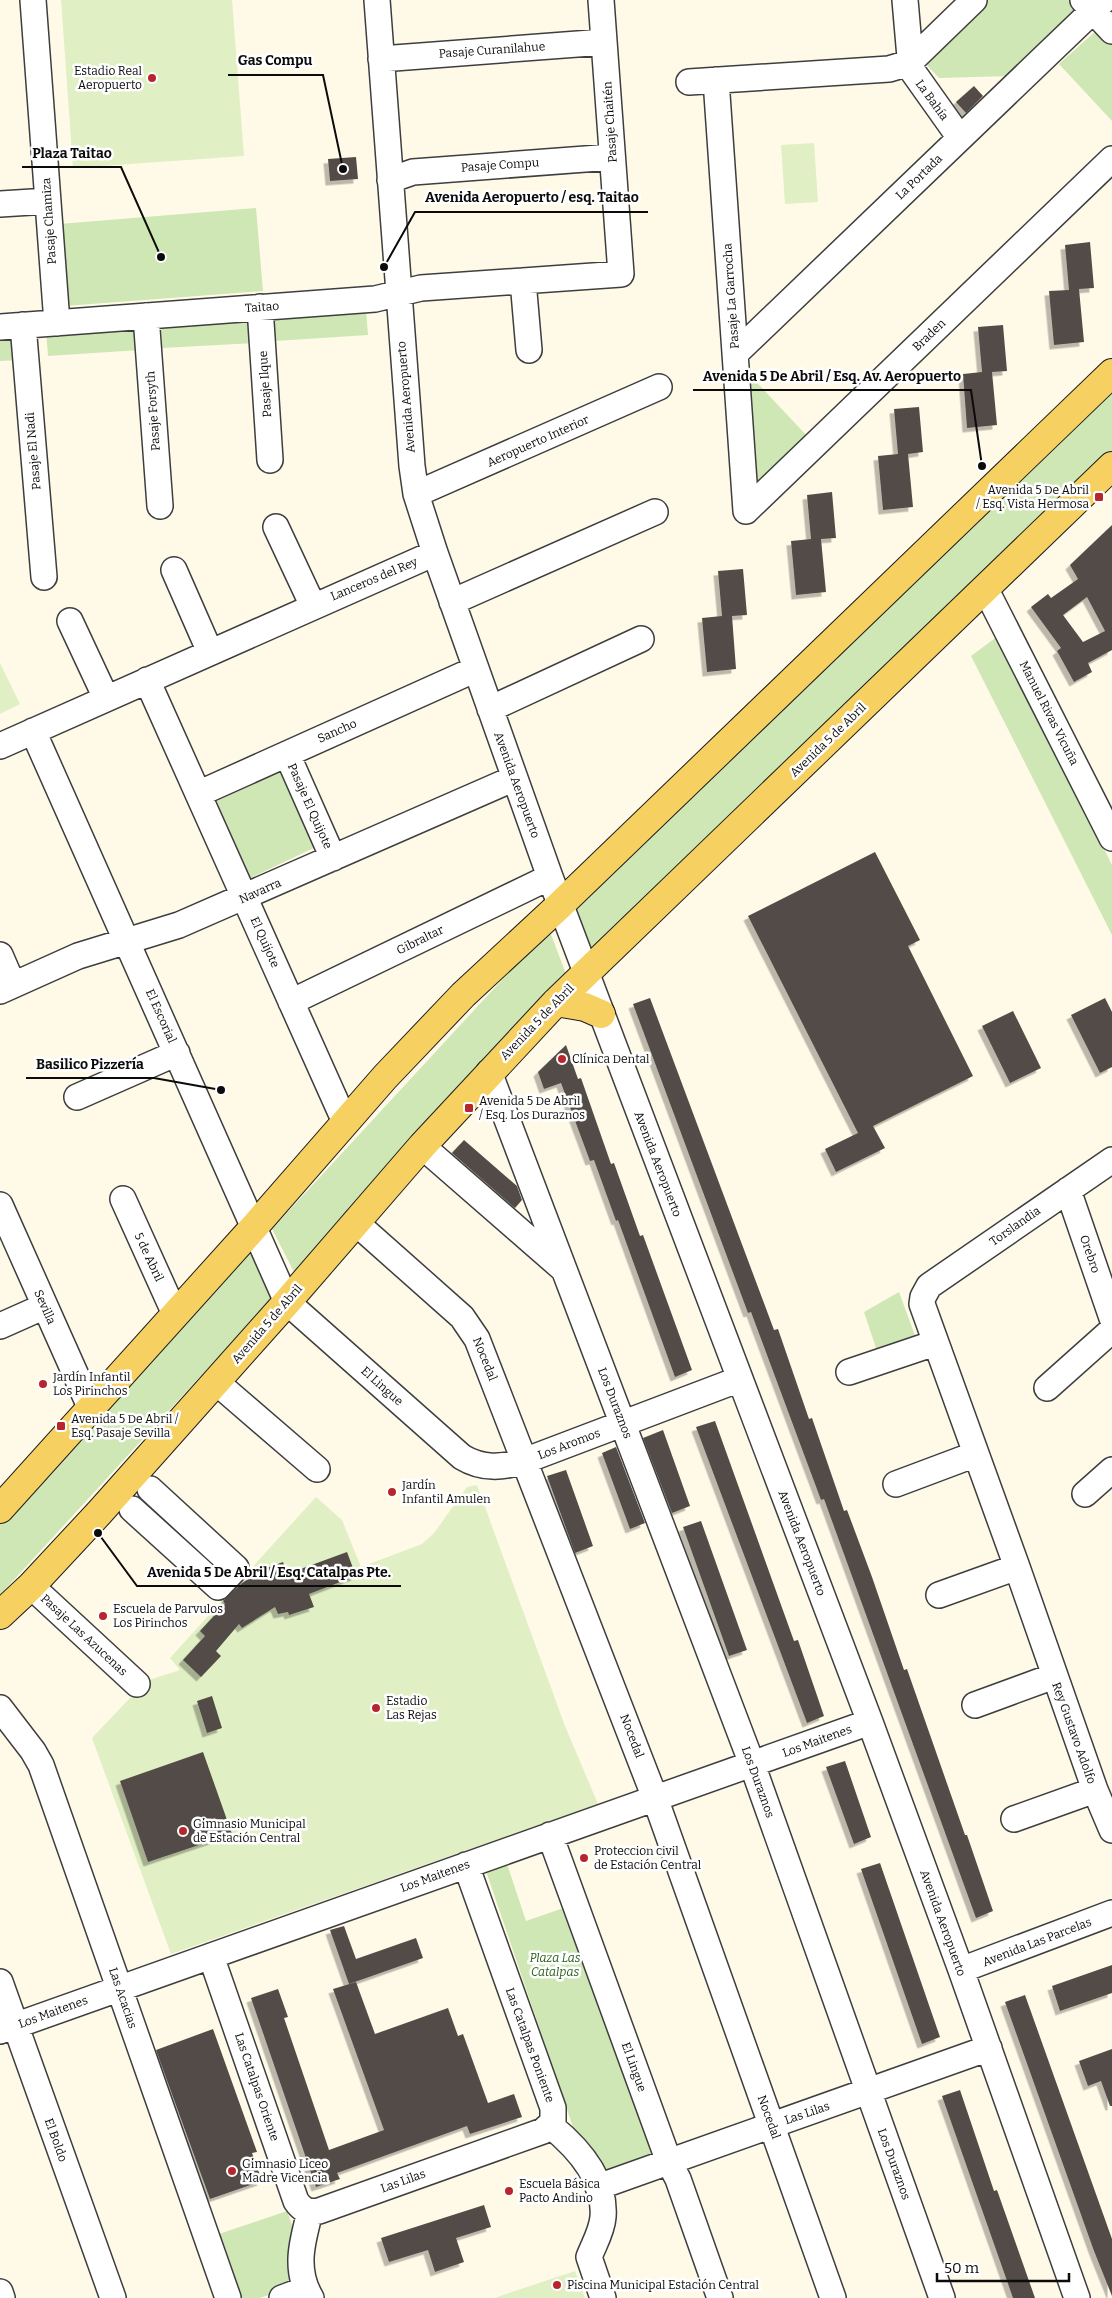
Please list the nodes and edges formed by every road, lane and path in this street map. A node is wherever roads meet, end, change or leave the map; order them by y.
1 (33, 0) edge
2 (377, 0) edge
3 (600, 0) edge
4 (905, 0) edge
5 (974, 0) edge
6 (1093, 4) edge
7 (1112, 32) edge
8 (604, 42) junction
9 (381, 59) junction
10 (909, 63) junction
11 (716, 80) junction
12 (689, 82) dead end
13 (960, 138) junction
14 (612, 157) junction
15 (1112, 159) edge
16 (390, 180) junction
17 (48, 201) junction
18 (0, 204) edge
19 (621, 274) joint
20 (523, 281) junction
21 (398, 294) junction
22 (260, 307) junction
23 (146, 316) junction
24 (57, 323) junction
25 (12, 326) edge
26 (529, 350) dead end
27 (735, 354) junction
28 (1112, 373) edge
29 (659, 387) dead end
30 (270, 460) dead end
31 (1112, 466) edge
32 (416, 494) junction
33 (160, 506) dead end
34 (746, 511) joint
35 (655, 512) dead end
36 (276, 527) dead end
37 (435, 553) junction
38 (174, 570) dead end
39 (44, 577) dead end
40 (985, 588) junction
41 (452, 602) junction
42 (313, 606) junction
43 (70, 621) dead end
44 (641, 640) dead end
45 (210, 652) junction
46 (476, 669) junction
47 (147, 680) junction
48 (106, 698) junction
49 (490, 709) junction
50 (33, 731) junction
51 (0, 746) edge
52 (287, 754) junction
53 (514, 778) junction
54 (198, 794) junction
55 (1112, 838) edge
56 (333, 858) junction
57 (550, 877) junction
58 (245, 898) junction
59 (560, 905) junction
60 (128, 942) junction
61 (0, 955) edge
62 (586, 973) junction
63 (7, 988) edge
64 (291, 1002) junction
65 (556, 1002) junction
66 (602, 1014) junction
67 (177, 1053) junction
68 (488, 1072) junction
69 (77, 1097) dead end
70 (345, 1122) junction
71 (422, 1146) junction
72 (1112, 1160) edge
73 (1068, 1190) junction
74 (123, 1199) dead end
75 (0, 1205) edge
76 (355, 1222) junction
77 (254, 1226) junction
78 (564, 1270) junction
79 (922, 1296) joint
80 (287, 1302) junction
81 (45, 1306) junction
82 (176, 1314) junction
83 (1112, 1318) edge
84 (0, 1326) edge
85 (1112, 1330) edge
86 (935, 1343) junction
87 (849, 1372) dead end
88 (740, 1379) junction
89 (216, 1382) junction
90 (1047, 1388) dead end
91 (91, 1408) junction
92 (622, 1423) junction
93 (976, 1454) junction
94 (149, 1457) junction
95 (524, 1461) junction
96 (480, 1465) joint
97 (317, 1469) dead end
98 (1112, 1470) edge
99 (896, 1484) dead end
100 (150, 1489) junction
101 (1085, 1494) dead end
102 (0, 1508) edge
103 (132, 1509) junction
104 (98, 1513) junction
105 (1017, 1567) junction
106 (31, 1586) junction
107 (938, 1595) dead end
108 (0, 1615) edge
109 (1054, 1676) junction
110 (137, 1684) dead end
111 (975, 1705) dead end
112 (0, 1708) edge
113 (870, 1722) junction
114 (752, 1764) junction
115 (1094, 1790) junction
116 (656, 1798) junction
117 (1014, 1819) dead end
118 (1112, 1830) edge
119 (550, 1835) junction
120 (466, 1865) junction
121 (1112, 1913) edge
122 (212, 1956) junction
123 (961, 1970) junction
124 (0, 1982) edge
125 (119, 1988) junction
126 (8, 2028) edge
127 (989, 2048) junction
128 (868, 2091) junction
129 (772, 2125) junction
130 (551, 2126) junction
131 (669, 2162) junction
132 (598, 2187) junction
133 (310, 2212) junction
134 (0, 2292) edge
135 (309, 2294) edge
136 (2, 2298) edge
137 (112, 2298) edge
138 (228, 2298) edge
139 (282, 2298) edge
140 (603, 2298) edge
141 (720, 2298) edge
142 (833, 2298) edge
143 (942, 2298) edge
144 (1077, 2298) edge

1 - 17 street, Pasaje Chamiza
2 - 9 street, Avenida Aeropuerto
3 - 8 street, Pasaje Chaitén
4 - 10 street, La Bahía
5 - 10 street
6 - 7 street
6 - 13 street, La Portada
8 - 9 street, Pasaje Curanilahue
8 - 14 street, Pasaje Chaitén
9 - 16 street, Avenida Aeropuerto
10 - 11 street
10 - 13 street, La Bahía
11 - 12 street
11 - 27 street, Pasaje La Garrocha
13 - 27 street, La Portada
14 - 16 street, Pasaje Compu
14 - 19 street, Pasaje Chaitén
15 - 34 street, Braden
16 - 21 street, Avenida Aeropuerto
17 - 18 street
17 - 24 street, Pasaje Chamiza
19 - 20 street, Taitao
20 - 21 street, Taitao
20 - 26 street
21 - 22 street, Taitao
21 - 32 street, Avenida Aeropuerto
22 - 23 street, Taitao
22 - 30 street, Pasaje Ilque
23 - 24 street, Taitao
23 - 33 street, Pasaje Forsyth
24 - 25 street, Taitao
25 - 39 street, Pasaje El Nadi
27 - 34 street, Pasaje La Garrocha
28 - 59 main road
29 - 32 street, Aeropuerto Interior
31 - 40 main road, Avenida 5 de Abril
32 - 37 street, Avenida Aeropuerto
35 - 41 street
36 - 42 street
37 - 41 street, Avenida Aeropuerto
37 - 42 street, Lanceros del Rey
38 - 45 street
40 - 55 street, Manuel Rivas Vicuña
40 - 62 main road, Avenida 5 de Abril
41 - 46 street, Avenida Aeropuerto
42 - 45 street, Lanceros del Rey
43 - 48 street
44 - 49 street
45 - 47 street, Lanceros del Rey
46 - 49 street, Avenida Aeropuerto
46 - 52 street, Sancho
47 - 48 street, Lanceros del Rey
47 - 54 street, El Quijote
48 - 50 street, Lanceros del Rey
49 - 53 street, Avenida Aeropuerto
50 - 51 street, Lanceros del Rey
50 - 60 street, El Escorial
52 - 54 street, Sancho
52 - 56 street, Pasaje El Quijote
53 - 56 street, Navarra
53 - 57 street, Avenida Aeropuerto
54 - 58 street, El Quijote
56 - 58 street, Navarra
57 - 59 street, Avenida Aeropuerto
57 - 64 street, Gibraltar
58 - 60 street, Navarra
58 - 64 street, El Quijote
59 - 62 street, Avenida Aeropuerto
59 - 70 main road
60 - 63 street, Navarra
60 - 67 street, El Escorial
61 - 63 street
62 - 65 main road, Avenida 5 de Abril
62 - 66 street, Avenida Aeropuerto
64 - 70 street, El Quijote
65 - 66 main road
65 - 68 main road, Avenida 5 de Abril
66 - 88 street, Avenida Aeropuerto
67 - 69 street
67 - 77 street, El Escorial
68 - 71 main road, Avenida 5 de Abril
68 - 78 street, Los Duraznos
70 - 77 main road
71 - 76 main road, Avenida 5 de Abril
71 - 78 street, Los Duraznos
72 - 73 street, Torslandia
73 - 79 street, Torslandia
73 - 83 street, Orebro
74 - 82 street, 5 de Abril
75 - 81 street, Sevilla
76 - 80 main road, Avenida 5 de Abril
76 - 95 street, Nocedal
77 - 80 street, El Escorial
77 - 82 main road
78 - 92 street, Los Duraznos
79 - 86 street, Rey Gustavo Adolfo
80 - 89 main road, Avenida 5 de Abril
80 - 96 street, El Lingue
81 - 84 street
81 - 91 street, Sevilla
82 - 91 main road
85 - 90 street
86 - 87 street
86 - 93 street, Rey Gustavo Adolfo
88 - 92 street, Los Aromos
88 - 113 street, Avenida Aeropuerto
89 - 94 main road, Avenida 5 de Abril
89 - 97 street
91 - 102 main road
92 - 95 street, Los Aromos
92 - 114 street, Los Duraznos
93 - 99 street
93 - 105 street, Rey Gustavo Adolfo
94 - 100 street
94 - 104 main road, Avenida 5 de Abril
95 - 96 street, Los Aromos
95 - 116 street, Nocedal
98 - 101 street
100 - 103 street
100 - 103 street
103 - 104 street
104 - 106 main road, Avenida 5 de Abril
105 - 107 street
105 - 109 street, Rey Gustavo Adolfo
106 - 108 main road, Avenida 5 de Abril
106 - 110 street, Pasaje Las Azucenas
109 - 111 street, Rey Gustavo Adolfo
109 - 115 street, Rey Gustavo Adolfo
112 - 125 street, Las Acacias
113 - 114 street, Los Maitenes
113 - 123 street, Avenida Aeropuerto
114 - 116 street, Los Maitenes
114 - 128 street, Los Duraznos
115 - 117 street, Rey Gustavo Adolfo
115 - 118 street, Rey Gustavo Adolfo
116 - 119 street, Los Maitenes
116 - 129 street, Nocedal
119 - 120 street, Los Maitenes
119 - 131 street, El Lingue
120 - 122 street, Los Maitenes
120 - 130 street, Las Catalpas Poniente
121 - 123 street, Avenida Las Parcelas
122 - 125 street, Los Maitenes
122 - 133 street, Las Catalpas Oriente
123 - 127 street, Avenida Aeropuerto
124 - 126 street, El Boldo
125 - 126 street, Los Maitenes
125 - 138 street, Las Acacias
126 - 137 street, El Boldo
127 - 128 street, Las Lilas
127 - 144 street, Avenida Aeropuerto
128 - 129 street, Las Lilas
128 - 143 street, Los Duraznos
129 - 131 street, Las Lilas
129 - 142 street, Nocedal
130 - 132 street
130 - 133 street, Las Lilas
131 - 132 street, Las Lilas
131 - 141 street, El Lingue
132 - 140 street
133 - 135 street
134 - 136 street
135 - 139 street

